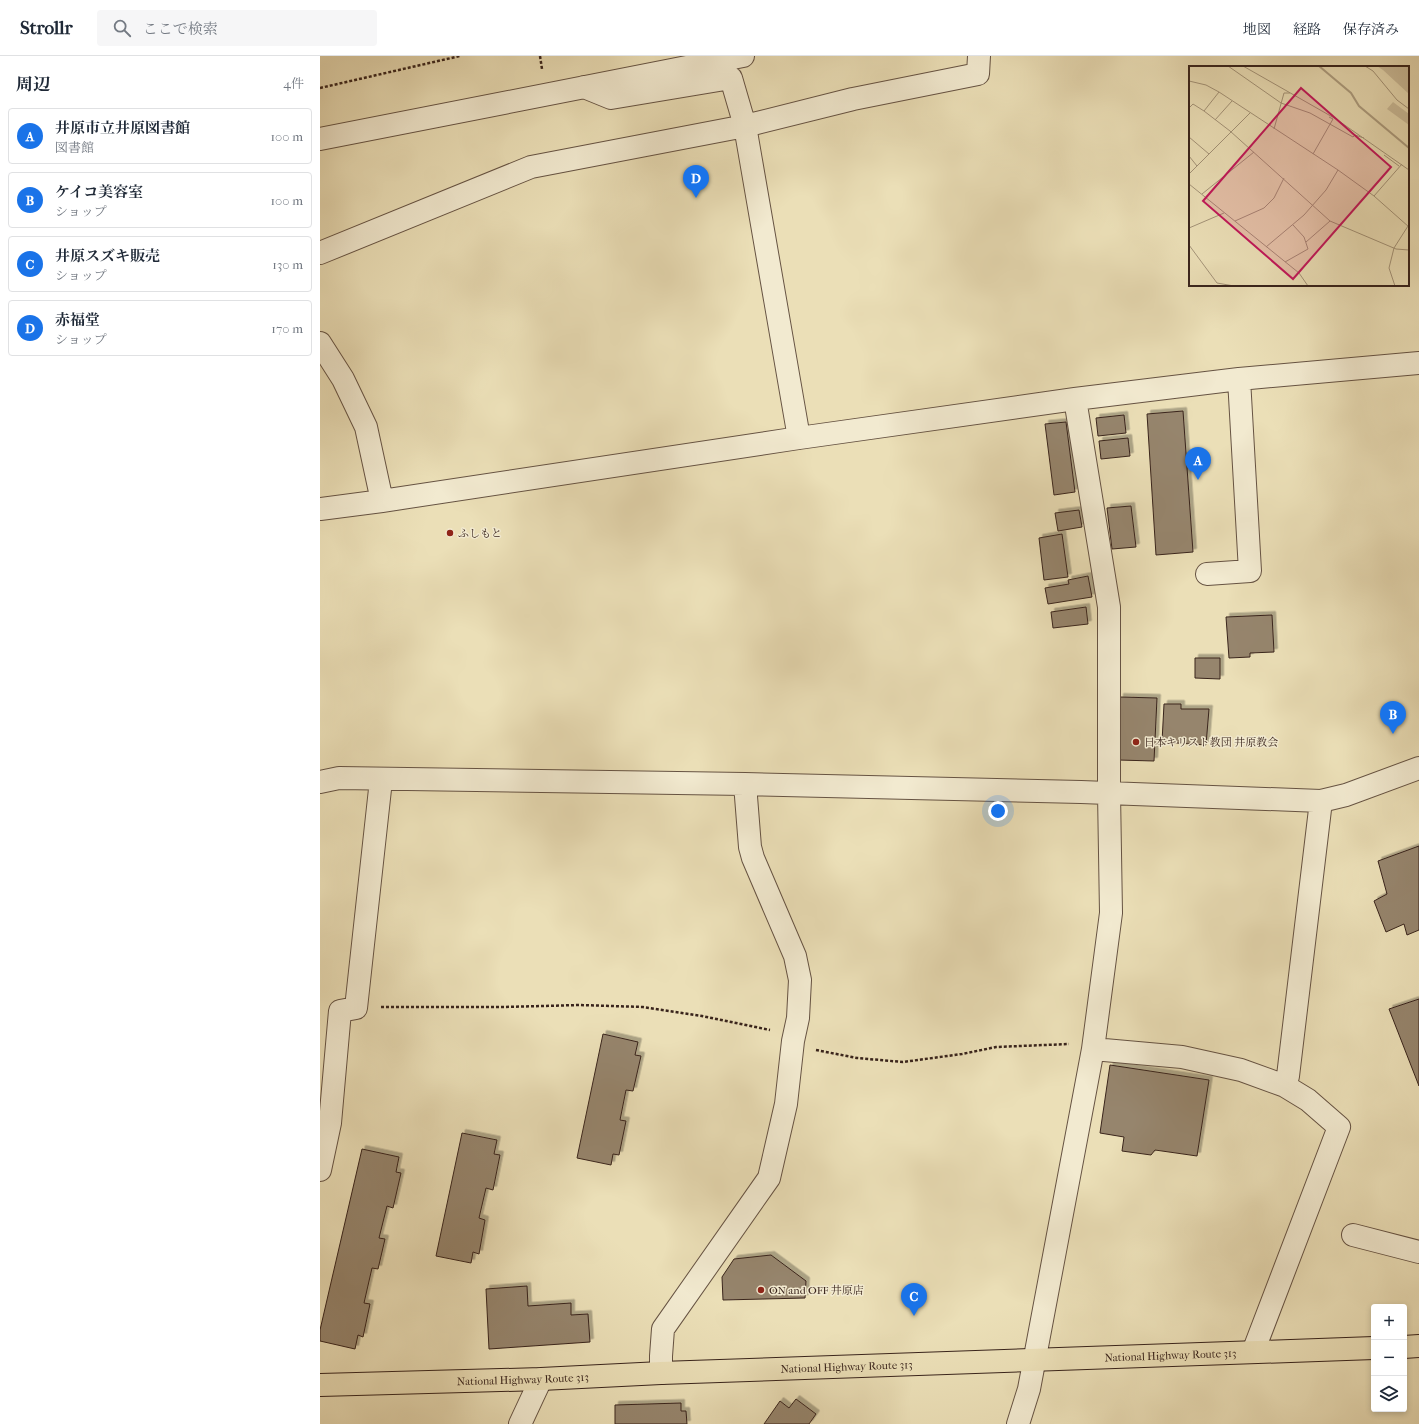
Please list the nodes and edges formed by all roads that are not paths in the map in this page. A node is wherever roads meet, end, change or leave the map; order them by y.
1 (743, 56) edge
2 (979, 56) edge
3 (584, 87) junction
4 (745, 126) junction
5 (320, 139) edge
6 (320, 253) edge
7 (320, 343) edge
8 (1419, 363) edge
9 (1239, 379) junction
10 (1075, 400) junction
11 (799, 438) junction
12 (382, 501) junction
13 (320, 509) edge
14 (1207, 574) dead end
15 (1419, 768) edge
16 (381, 780) junction
17 (320, 782) edge
18 (745, 784) junction
19 (1109, 793) junction
20 (1321, 801) junction
21 (1093, 1046) junction
22 (1285, 1086) junction
23 (320, 1170) edge
24 (1353, 1235) dead end
25 (1419, 1252) edge
26 (1419, 1346) edge
27 (1407, 1347) edge
28 (1371, 1348) edge
29 (1254, 1352) junction
30 (1034, 1361) junction
31 (661, 1373) junction
32 (541, 1379) junction
33 (320, 1385) edge
34 (520, 1424) edge
35 (1018, 1424) edge

1 - 3 street
2 - 4 street
3 - 4 street
3 - 5 street
4 - 6 street
4 - 11 street
7 - 12 street
8 - 9 street
9 - 10 street
9 - 14 street
10 - 11 street
10 - 19 street
11 - 12 street
12 - 13 street
15 - 20 street
16 - 17 street
16 - 18 street
16 - 23 street
18 - 19 street
18 - 31 street
19 - 20 street
19 - 21 street
20 - 22 street
21 - 22 street
21 - 30 street
22 - 29 street
24 - 25 street
26 - 27 highway
28 - 29 highway, National Highway Route 313
29 - 30 highway, National Highway Route 313
30 - 31 highway, National Highway Route 313
30 - 35 street
31 - 32 highway, National Highway Route 313
32 - 33 highway, National Highway Route 313
32 - 34 street

